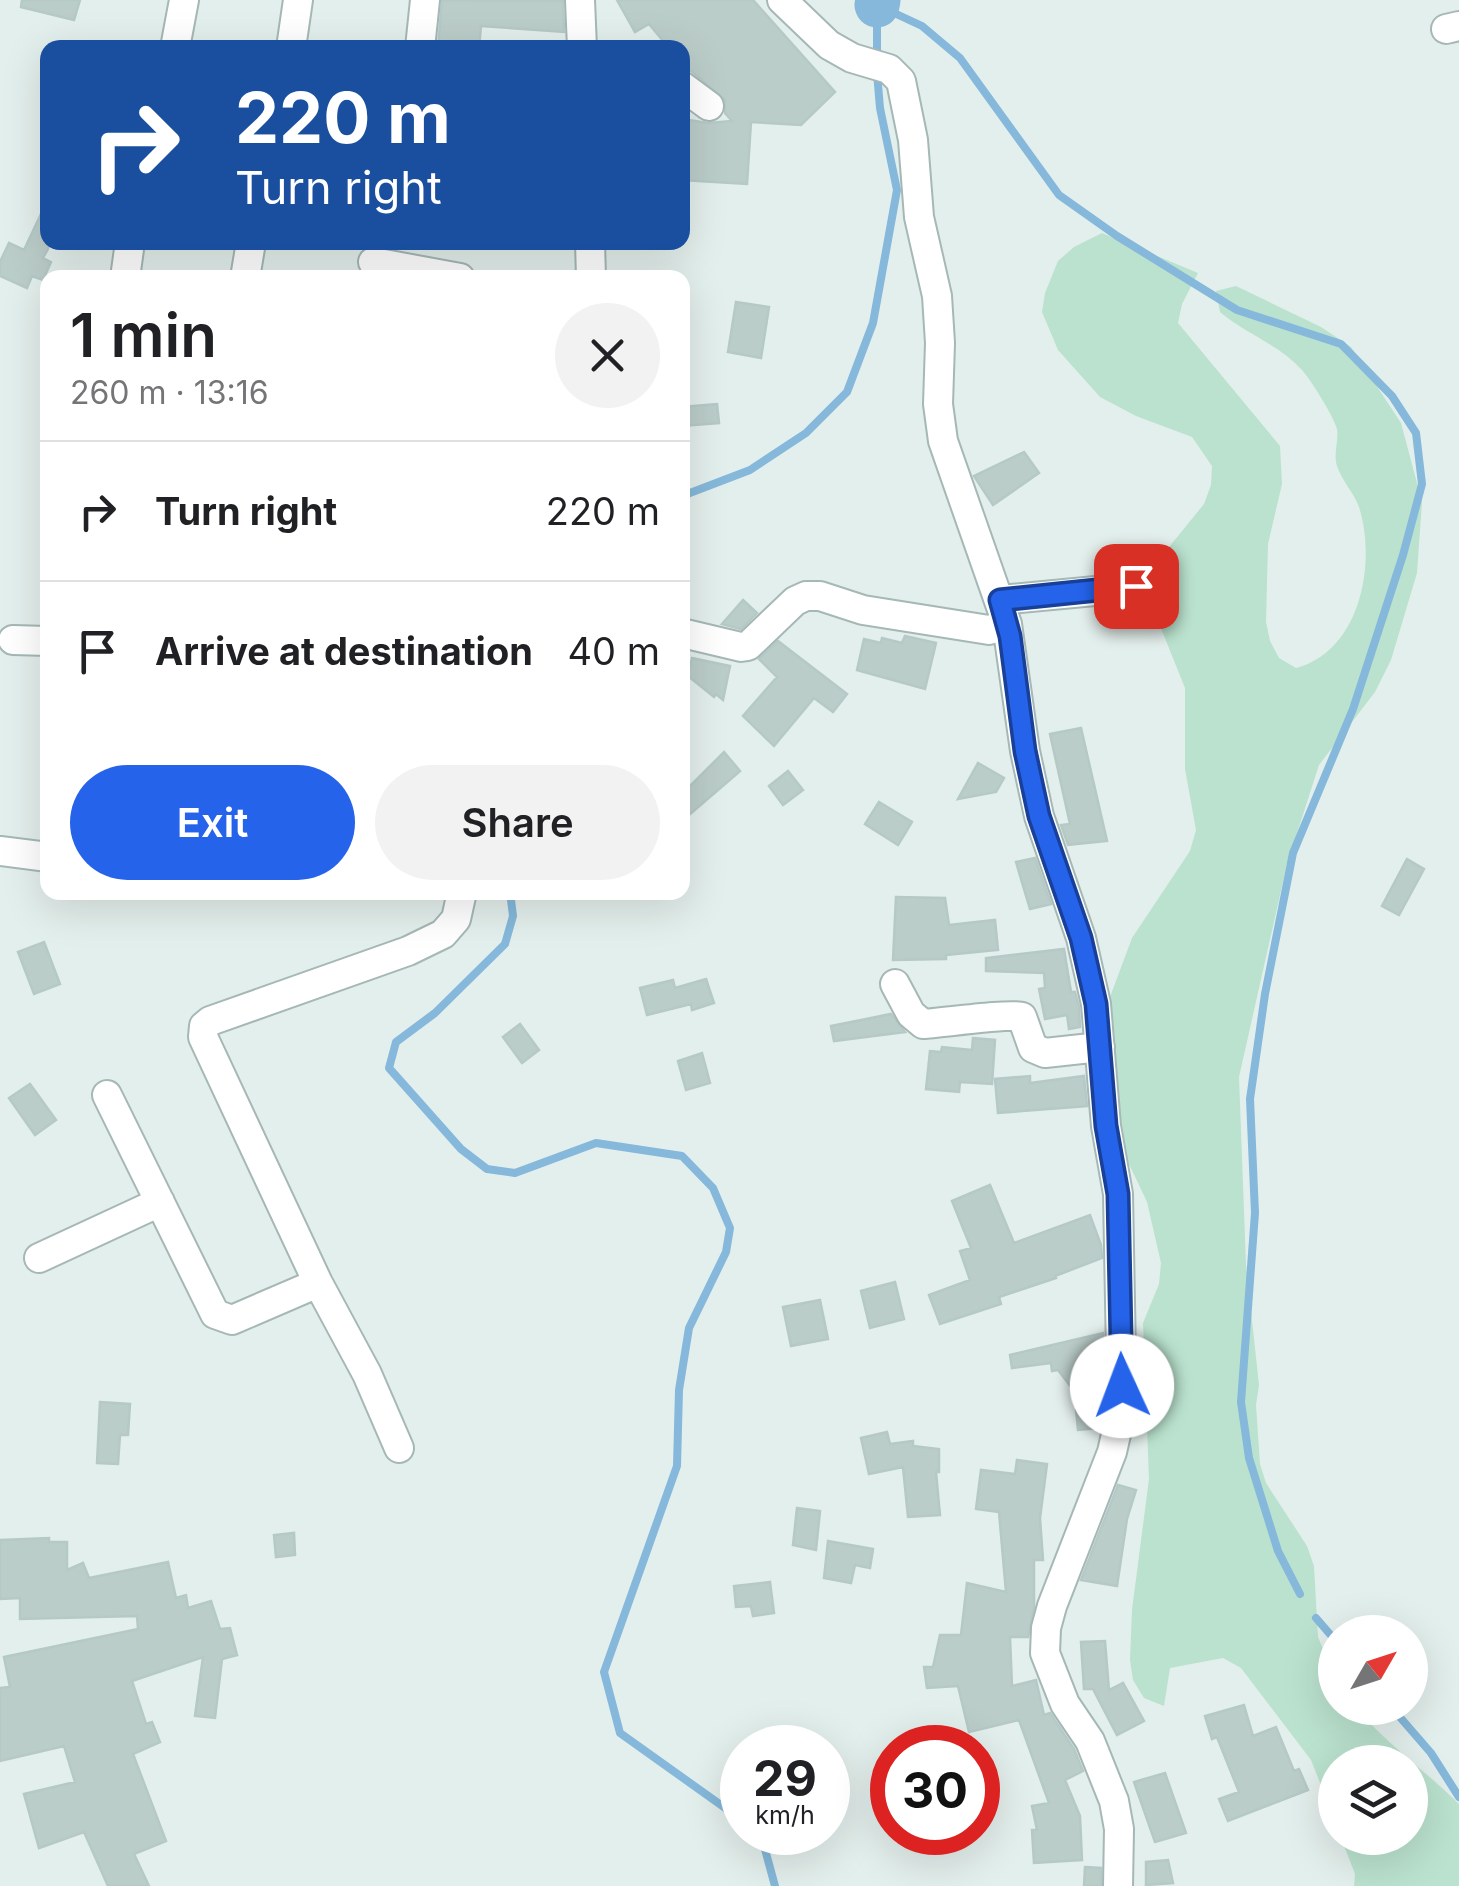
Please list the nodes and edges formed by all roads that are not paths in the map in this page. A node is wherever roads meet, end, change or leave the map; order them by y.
1 (184, 0) edge
2 (298, 0) edge
3 (425, 0) edge
4 (580, 0) edge
5 (782, 0) edge
6 (177, 40) edge
7 (293, 40) edge
8 (421, 40) edge
9 (582, 40) edge
10 (690, 92) edge
11 (710, 106) dead end
12 (373, 261) edge
13 (419, 270) edge
14 (1136, 586) dead end
15 (1004, 612) junction
16 (690, 635) edge
17 (12, 640) dead end
18 (40, 642) edge
19 (0, 851) edge
20 (40, 856) edge
21 (460, 900) edge
22 (895, 984) dead end
23 (1100, 1047) junction
24 (107, 1096) dead end
25 (160, 1202) junction
26 (39, 1258) dead end
27 (318, 1283) junction
28 (399, 1448) dead end
29 (1118, 1886) edge

1 - 6 street
2 - 7 street
3 - 8 street
4 - 9 street
5 - 15 street
10 - 11 street
12 - 13 street
14 - 15 street
15 - 16 street
15 - 23 street
17 - 18 street
19 - 20 street
21 - 27 street
22 - 23 street
23 - 29 street
24 - 25 street
25 - 26 street
25 - 27 street
27 - 28 street

